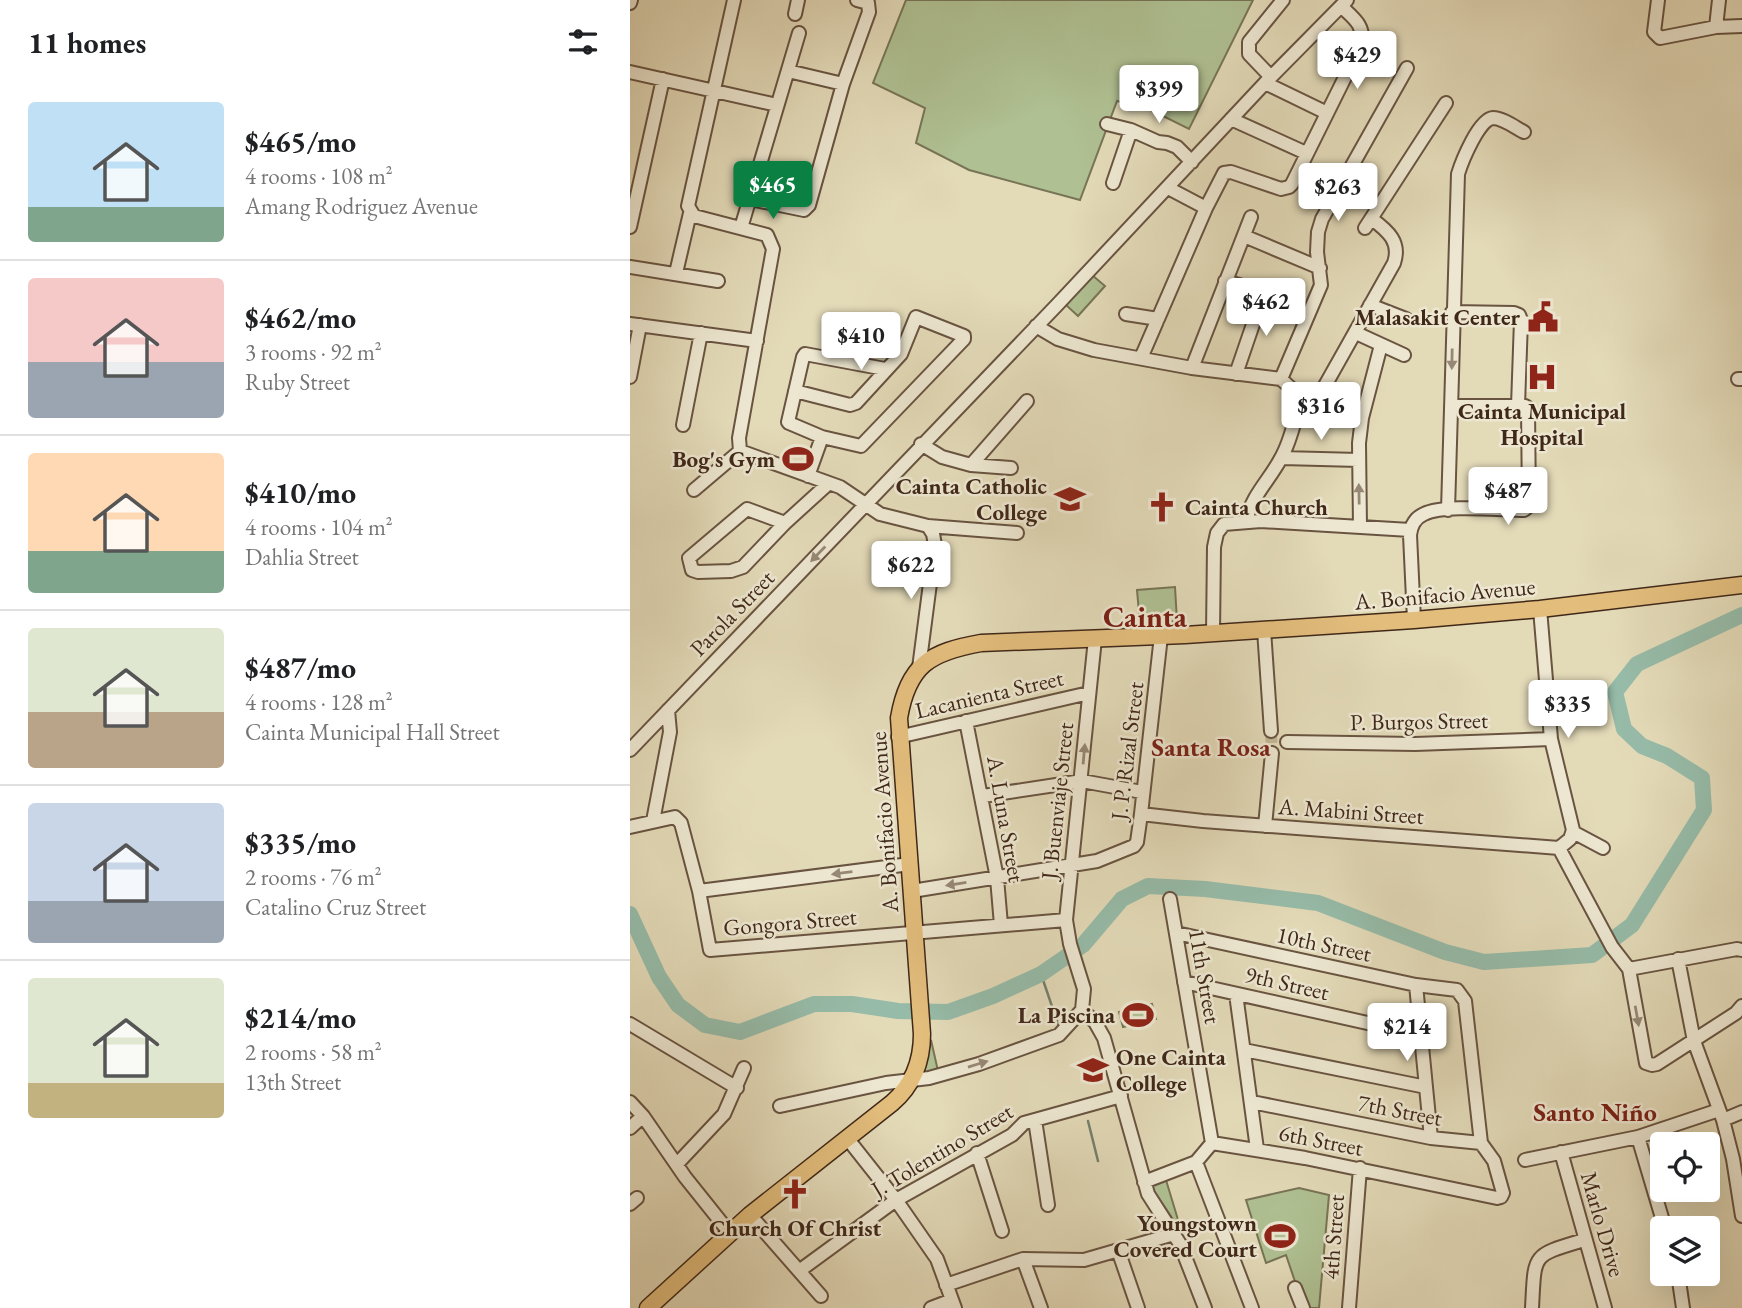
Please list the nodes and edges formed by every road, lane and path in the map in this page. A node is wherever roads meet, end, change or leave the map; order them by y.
1 (734, 0) edge
2 (798, 0) edge
3 (857, 0) edge
4 (1283, 0) edge
5 (1658, 0) edge
6 (1719, 0) edge
7 (1344, 3) edge
8 (795, 14) dead end
9 (1742, 26) edge
10 (1716, 27) junction
11 (799, 33) dead end
12 (1407, 68) dead end
13 (788, 71) junction
14 (630, 72) edge
15 (663, 79) junction
16 (1268, 80) junction
17 (842, 84) junction
18 (715, 91) junction
19 (1446, 103) dead end
20 (777, 105) junction
21 (1327, 113) junction
22 (1231, 119) junction
23 (1107, 124) dead end
24 (1131, 130) junction
25 (1524, 132) dead end
26 (1306, 153) junction
27 (1192, 162) junction
28 (1113, 183) dead end
29 (1168, 188) junction
30 (750, 199) junction
31 (1206, 208) junction
32 (690, 212) junction
33 (1251, 217) dead end
34 (630, 227) edge
35 (741, 228) junction
36 (1244, 236) junction
37 (630, 267) edge
38 (1320, 268) junction
39 (676, 273) junction
40 (718, 281) dead end
41 (1226, 281) junction
42 (1264, 292) junction
43 (1287, 299) dead end
44 (1370, 305) junction
45 (1452, 312) junction
46 (1126, 314) dead end
47 (1158, 319) junction
48 (1406, 319) dead end
49 (635, 325) edge
50 (1036, 326) junction
51 (701, 333) junction
52 (1356, 334) junction
53 (757, 341) junction
54 (1381, 345) junction
55 (1405, 355) dead end
56 (1141, 358) junction
57 (1192, 368) junction
58 (886, 369) junction
59 (1236, 374) junction
60 (630, 377) edge
61 (1281, 379) junction
62 (795, 391) junction
63 (1027, 401) dead end
64 (1300, 406) junction
65 (1451, 406) junction
66 (1518, 406) junction
67 (683, 425) dead end
68 (822, 437) junction
69 (921, 444) junction
70 (740, 451) junction
71 (1282, 458) junction
72 (1359, 460) junction
73 (971, 465) junction
74 (1011, 468) dead end
75 (808, 476) junction
76 (829, 483) junction
77 (694, 490) dead end
78 (865, 505) junction
79 (1448, 510) junction
80 (1246, 521) junction
81 (785, 523) junction
82 (928, 526) junction
83 (1360, 527) junction
84 (1410, 530) junction
85 (1017, 533) dead end
86 (1742, 585) edge
87 (1540, 609) junction
88 (1415, 621) junction
89 (1264, 630) junction
90 (1213, 633) junction
91 (1161, 636) junction
92 (1095, 639) junction
93 (919, 668) junction
94 (1089, 693) junction
95 (668, 710) junction
96 (967, 722) junction
97 (1271, 732) tunnel mouth
98 (898, 737) junction
99 (1551, 739) junction
100 (1287, 742) dead end
101 (630, 751) edge
102 (1272, 753) tunnel mouth
103 (1082, 782) junction
104 (1142, 792) junction
105 (983, 796) junction
106 (1141, 814) junction
107 (653, 821) junction
108 (1265, 826) junction
109 (630, 827) edge
110 (1573, 832) junction
111 (1559, 848) junction
112 (1603, 848) dead end
113 (910, 864) junction
114 (1072, 866) junction
115 (997, 878) junction
116 (699, 891) junction
117 (912, 891) junction
118 (1170, 900) dead end
119 (1066, 920) junction
120 (1001, 925) junction
121 (915, 932) junction
122 (1176, 933) junction
123 (1741, 949) edge
124 (1678, 959) junction
125 (1629, 969) junction
126 (1184, 982) junction
127 (1416, 985) junction
128 (1236, 993) junction
129 (1742, 1006) edge
130 (1082, 1010) junction
131 (630, 1024) edge
132 (1421, 1035) junction
133 (1694, 1041) junction
134 (1244, 1050) junction
135 (744, 1068) dead end
136 (912, 1082) junction
137 (1426, 1087) junction
138 (737, 1088) junction
139 (1121, 1096) junction
140 (630, 1102) edge
141 (1252, 1102) junction
142 (780, 1106) dead end
143 (1742, 1112) edge
144 (1721, 1115) junction
145 (643, 1116) junction
146 (1035, 1120) junction
147 (630, 1128) edge
148 (1638, 1137) junction
149 (1431, 1138) junction
150 (847, 1139) junction
151 (1212, 1143) junction
152 (1481, 1143) junction
153 (1257, 1149) junction
154 (977, 1153) junction
155 (1561, 1153) junction
156 (1525, 1160) dead end
157 (1196, 1162) junction
158 (677, 1164) junction
159 (1360, 1168) junction
160 (1144, 1182) junction
161 (896, 1200) junction
162 (1048, 1205) dead end
163 (750, 1215) junction
164 (1661, 1216) edge
165 (1742, 1216) edge
166 (1002, 1231) dead end
167 (729, 1232) junction
168 (1174, 1234) junction
169 (1584, 1240) junction
170 (1118, 1250) junction
171 (1023, 1259) junction
172 (799, 1271) junction
173 (1679, 1286) edge
174 (1295, 1288) dead end
175 (821, 1296) dead end
176 (951, 1296) edge
177 (648, 1308) edge
178 (931, 1308) edge
179 (1041, 1308) edge
180 (1138, 1308) edge
181 (1205, 1308) edge
182 (1252, 1308) edge
183 (1303, 1308) edge
184 (1349, 1308) edge
185 (1532, 1308) edge
186 (1605, 1308) edge
187 (1682, 1308) edge

1 - 18 street
2 - 8 street
3 - 17 street
4 - 16 street
5 - 10 street
6 - 10 street
7 - 16 street, Parola Street
7 - 21 street
9 - 10 street
11 - 13 street
12 - 38 street
13 - 17 street
13 - 20 street
14 - 15 street
15 - 18 street
15 - 34 street
16 - 21 street
16 - 22 street, Parola Street
17 - 30 street
18 - 20 street
18 - 32 street
19 - 44 street
20 - 30 street
21 - 26 street
22 - 26 street
22 - 27 street, Parola Street
23 - 24 street
24 - 27 street
24 - 28 street
25 - 45 street
26 - 31 street
27 - 29 street, Parola Street
29 - 31 street
29 - 50 street, Parola Street
30 - 35 street
31 - 47 street
32 - 35 street
32 - 39 street
33 - 36 street
35 - 53 street
36 - 38 street
36 - 41 street
37 - 39 street
38 - 61 street
39 - 40 street
41 - 42 street
41 - 57 street
42 - 43 street
42 - 59 street
44 - 48 street
44 - 52 street
45 -> 65 street
45 - 66 street
46 - 47 street
47 - 56 street
49 - 51 street
49 - 60 street
50 - 56 street
50 - 69 street, Parola Street
51 - 53 street
51 - 67 street
52 - 54 street
52 - 64 street
53 - 70 street
54 - 55 street
54 - 72 street
56 - 57 street
57 - 59 street
58 - 62 street
58 - 62 street
58 - 68 street
59 - 61 street
61 - 64 street
62 - 68 street
63 - 73 street
64 - 71 street
65 - 66 street
65 - 79 street
66 - 79 street
68 - 75 street
69 - 73 street
69 - 78 street, Parola Street
70 - 75 street
70 - 77 street
71 - 72 street
71 - 80 street
83 -> 72 street
73 - 74 street
75 - 76 street
76 - 78 street
76 - 81 street
78 - 82 street
78 -> 95 street, Parola Street
79 - 84 street
80 - 83 street
80 - 90 street
81 - 81 street
82 - 85 street
82 - 93 street
83 - 84 street
84 - 88 street
86 - 87 main road, A. Bonifacio Avenue
87 - 88 main road, A. Bonifacio Avenue
87 - 99 street
88 - 89 main road, A. Bonifacio Avenue
89 - 90 main road, A. Bonifacio Avenue
89 - 97 street
90 - 91 main road, A. Bonifacio Avenue
91 - 92 main road, A. Bonifacio Avenue
91 - 104 street, J. P. Rizal Street
92 - 93 main road, A. Bonifacio Avenue
92 - 94 street, J. Buenviaje Street
93 - 98 main road, A. Bonifacio Avenue
94 - 96 street, Lacanienta Street
103 -> 94 street, J. Buenviaje Street
95 - 101 street, Parola Street
95 - 107 street
96 - 98 street, Lacanienta Street
96 - 105 street, A. Luna Street
98 - 113 main road, A. Bonifacio Avenue
99 - 100 street, P. Burgos Street
99 - 110 street
102 - 108 street
103 - 104 street
103 - 105 street
103 - 114 street, J. Buenviaje Street
104 - 106 street, J. P. Rizal Street
105 - 115 street, A. Luna Street
106 - 108 street, A. Mabini Street
106 - 114 street, J. P. Rizal Street
107 - 109 street
107 - 116 street
108 - 111 street, A. Mabini Street
110 - 111 street
110 - 112 street
111 - 125 street
113 -> 116 street
113 - 117 main road, A. Bonifacio Avenue
114 - 115 street, J. P. Rizal Street
114 - 119 street, J. Buenviaje Street
115 -> 117 street, J. P. Rizal Street
115 - 120 street, A. Luna Street
116 - 121 street, Gongora Street
117 - 121 main road, A. Bonifacio Avenue
118 - 122 street, 11th Street
119 - 120 street, Gongora Street
119 - 130 street, J. Buenviaje Street
120 - 121 street, Gongora Street
121 - 136 main road, A. Bonifacio Avenue
122 - 126 street, 11th Street
122 - 127 street, 10th Street
123 - 124 street
124 - 125 street
124 - 133 street
125 -> 133 street
126 - 128 street, 9th Street
126 - 151 street, 11th Street
127 - 132 street
127 - 152 street, 10th Street
128 - 132 street, 9th Street
128 - 134 street
129 - 133 street
136 -> 130 street
130 - 139 street
131 - 138 street
132 - 137 street
133 - 144 street
134 - 137 street
134 - 141 street
135 - 138 street
136 - 142 street
136 - 150 main road
137 - 149 street
138 - 158 street
139 - 146 street, J. Tolentino Street
139 - 160 street
140 - 145 street
141 - 149 street, 7th Street
141 - 153 street
143 - 144 street
144 - 148 street
144 - 165 street
145 - 147 street
145 - 158 street
146 - 154 street, J. Tolentino Street
146 - 162 street
148 - 155 street
148 - 164 street
149 - 152 street, 7th Street
150 - 161 street
150 - 163 main road
151 - 153 street, 6th Street
151 - 157 street
152 - 159 street, 6th Street
153 - 159 street, 6th Street
154 - 161 street, J. Tolentino Street
154 - 166 street
155 - 156 street
155 - 169 street, Marlo Drive
157 - 160 street
157 - 182 street
158 - 167 street
159 - 184 street, 4th Street
160 - 168 street
161 - 172 street, J. Tolentino Street
161 - 176 street
163 - 167 main road
163 - 172 street
167 - 177 main road
168 - 170 street
168 - 181 street
169 - 185 street
169 - 186 street, Marlo Drive
170 - 171 street
170 - 180 street
171 - 176 street
171 - 179 street
172 - 175 street
173 - 187 street
174 - 183 street
176 - 178 street

